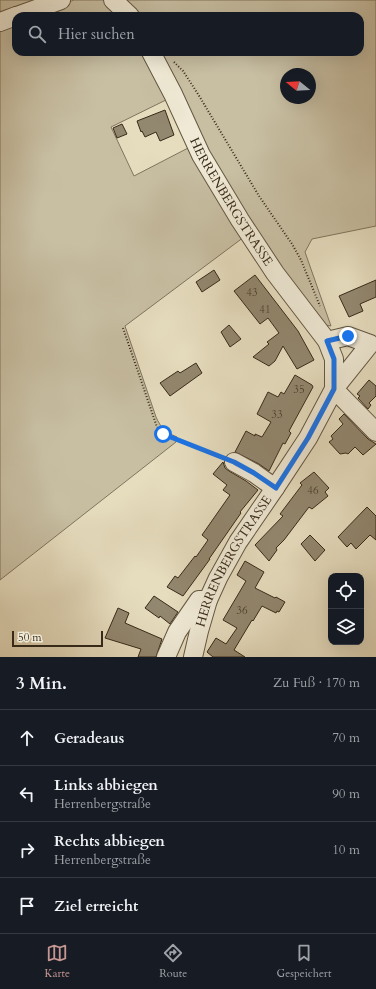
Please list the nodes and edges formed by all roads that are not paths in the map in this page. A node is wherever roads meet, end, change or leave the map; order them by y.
1 (61, 0) edge
2 (113, 0) edge
3 (27, 12) edge
4 (126, 12) edge
5 (12, 18) edge
6 (0, 22) edge
7 (152, 56) edge
8 (327, 341) junction
9 (373, 341) edge
10 (334, 389) junction
11 (376, 432) edge
12 (234, 462) road end
13 (276, 488) junction
14 (208, 600) junction
15 (166, 657) edge
16 (193, 657) edge

1 - 3 street
2 - 4 street
5 - 6 street
7 - 8 street, HERRENBERGSTRASSE
8 - 9 street, HERRENBERGSTRASSE
8 - 10 street, HERRENBERGSTRASSE
9 - 10 street, HERRENBERGSTRASSE
10 - 11 street
10 - 13 street, HERRENBERGSTRASSE
12 - 13 street
13 - 14 street, HERRENBERGSTRASSE
14 - 15 street
14 - 16 street, HERRENBERGSTRASSE

